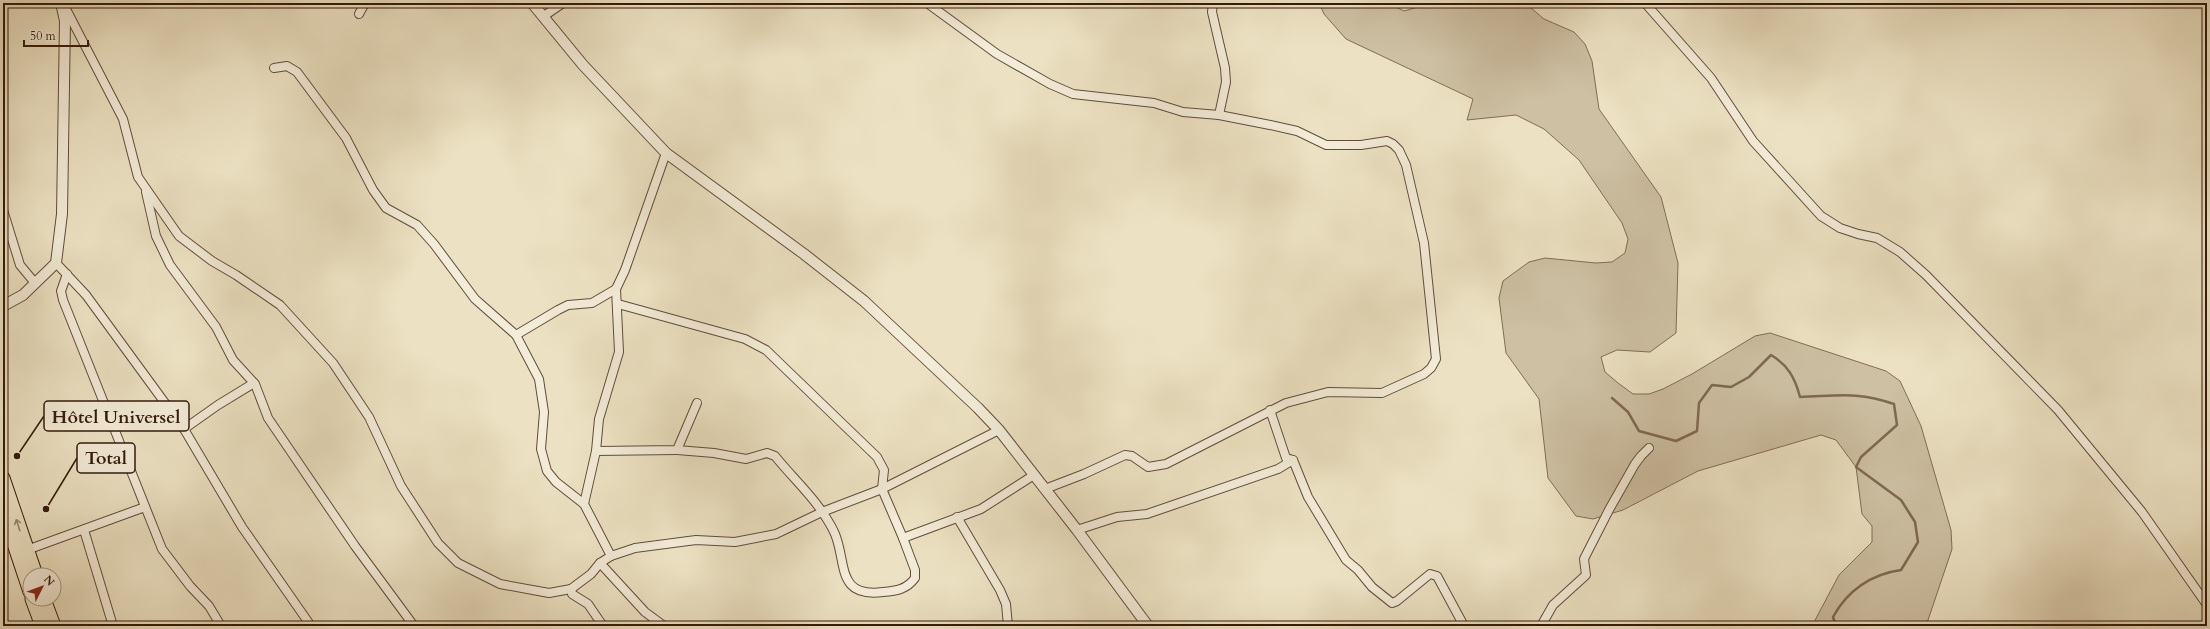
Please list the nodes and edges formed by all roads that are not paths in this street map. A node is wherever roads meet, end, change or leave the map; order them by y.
1 (62, 3) edge
2 (365, 3) edge
3 (532, 3) edge
4 (563, 3) edge
5 (928, 3) edge
6 (1214, 3) edge
7 (1645, 3) edge
8 (359, 14) dead end
9 (544, 16) junction
10 (274, 68) dead end
11 (1219, 115) junction
12 (666, 153) junction
13 (138, 177) junction
14 (3, 210) edge
15 (56, 263) junction
16 (67, 274) junction
17 (35, 283) junction
18 (616, 289) junction
19 (618, 304) junction
20 (3, 306) edge
21 (516, 335) junction
22 (254, 383) junction
23 (697, 403) dead end
24 (1270, 410) junction
25 (184, 429) junction
26 (999, 430) junction
27 (1649, 448) dead end
28 (677, 450) junction
29 (596, 451) junction
30 (1293, 460) junction
31 (1034, 475) junction
32 (3, 478) edge
33 (882, 489) junction
34 (1045, 489) junction
35 (584, 504) junction
36 (145, 507) junction
37 (3, 511) edge
38 (822, 512) junction
39 (957, 517) junction
40 (84, 530) junction
41 (1077, 530) junction
42 (903, 538) junction
43 (22, 552) junction
44 (611, 556) junction
45 (600, 563) junction
46 (25, 567) edge
47 (31, 567) edge
48 (571, 589) junction
49 (2207, 605) edge
50 (35, 607) edge
51 (47, 607) edge
52 (42, 626) edge
53 (54, 626) edge
54 (113, 626) edge
55 (220, 626) edge
56 (311, 626) edge
57 (414, 626) edge
58 (603, 626) edge
59 (664, 626) edge
60 (1008, 626) edge
61 (1148, 626) edge
62 (1464, 626) edge
63 (1541, 626) edge

1 - 13 street
1 - 15 street
2 - 8 street
3 - 9 street
4 - 9 street
5 - 11 street
6 - 11 street
7 - 49 street
9 - 12 street
10 - 21 street
11 - 24 street
12 - 18 street
12 - 26 street
13 - 22 street
13 - 48 street
14 - 17 street
15 - 16 street
15 - 17 street
16 - 25 street
16 - 36 street
17 - 20 street
18 - 19 street
18 - 21 street
19 - 29 street
19 - 33 street
21 - 35 street
22 - 25 street
22 - 57 street
23 - 28 street
24 - 30 street
24 - 34 street
25 - 56 street
26 - 31 street
26 - 33 street
27 - 63 street
28 - 29 street
28 - 38 street
29 - 35 street
30 - 41 street
30 - 62 street
31 - 34 street
31 - 39 street
43 -> 32 highway
33 - 38 street
33 - 42 street
34 - 41 street
35 - 44 street
36 - 40 street
36 - 55 street
37 - 43 highway
38 - 42 street
38 - 44 street
39 - 42 street
39 - 60 street
40 - 43 street
40 - 54 street
41 - 61 street
43 - 46 highway
43 - 47 highway
44 - 45 street
45 - 48 street
45 - 59 street
48 - 58 street
50 - 52 highway
51 - 53 highway

